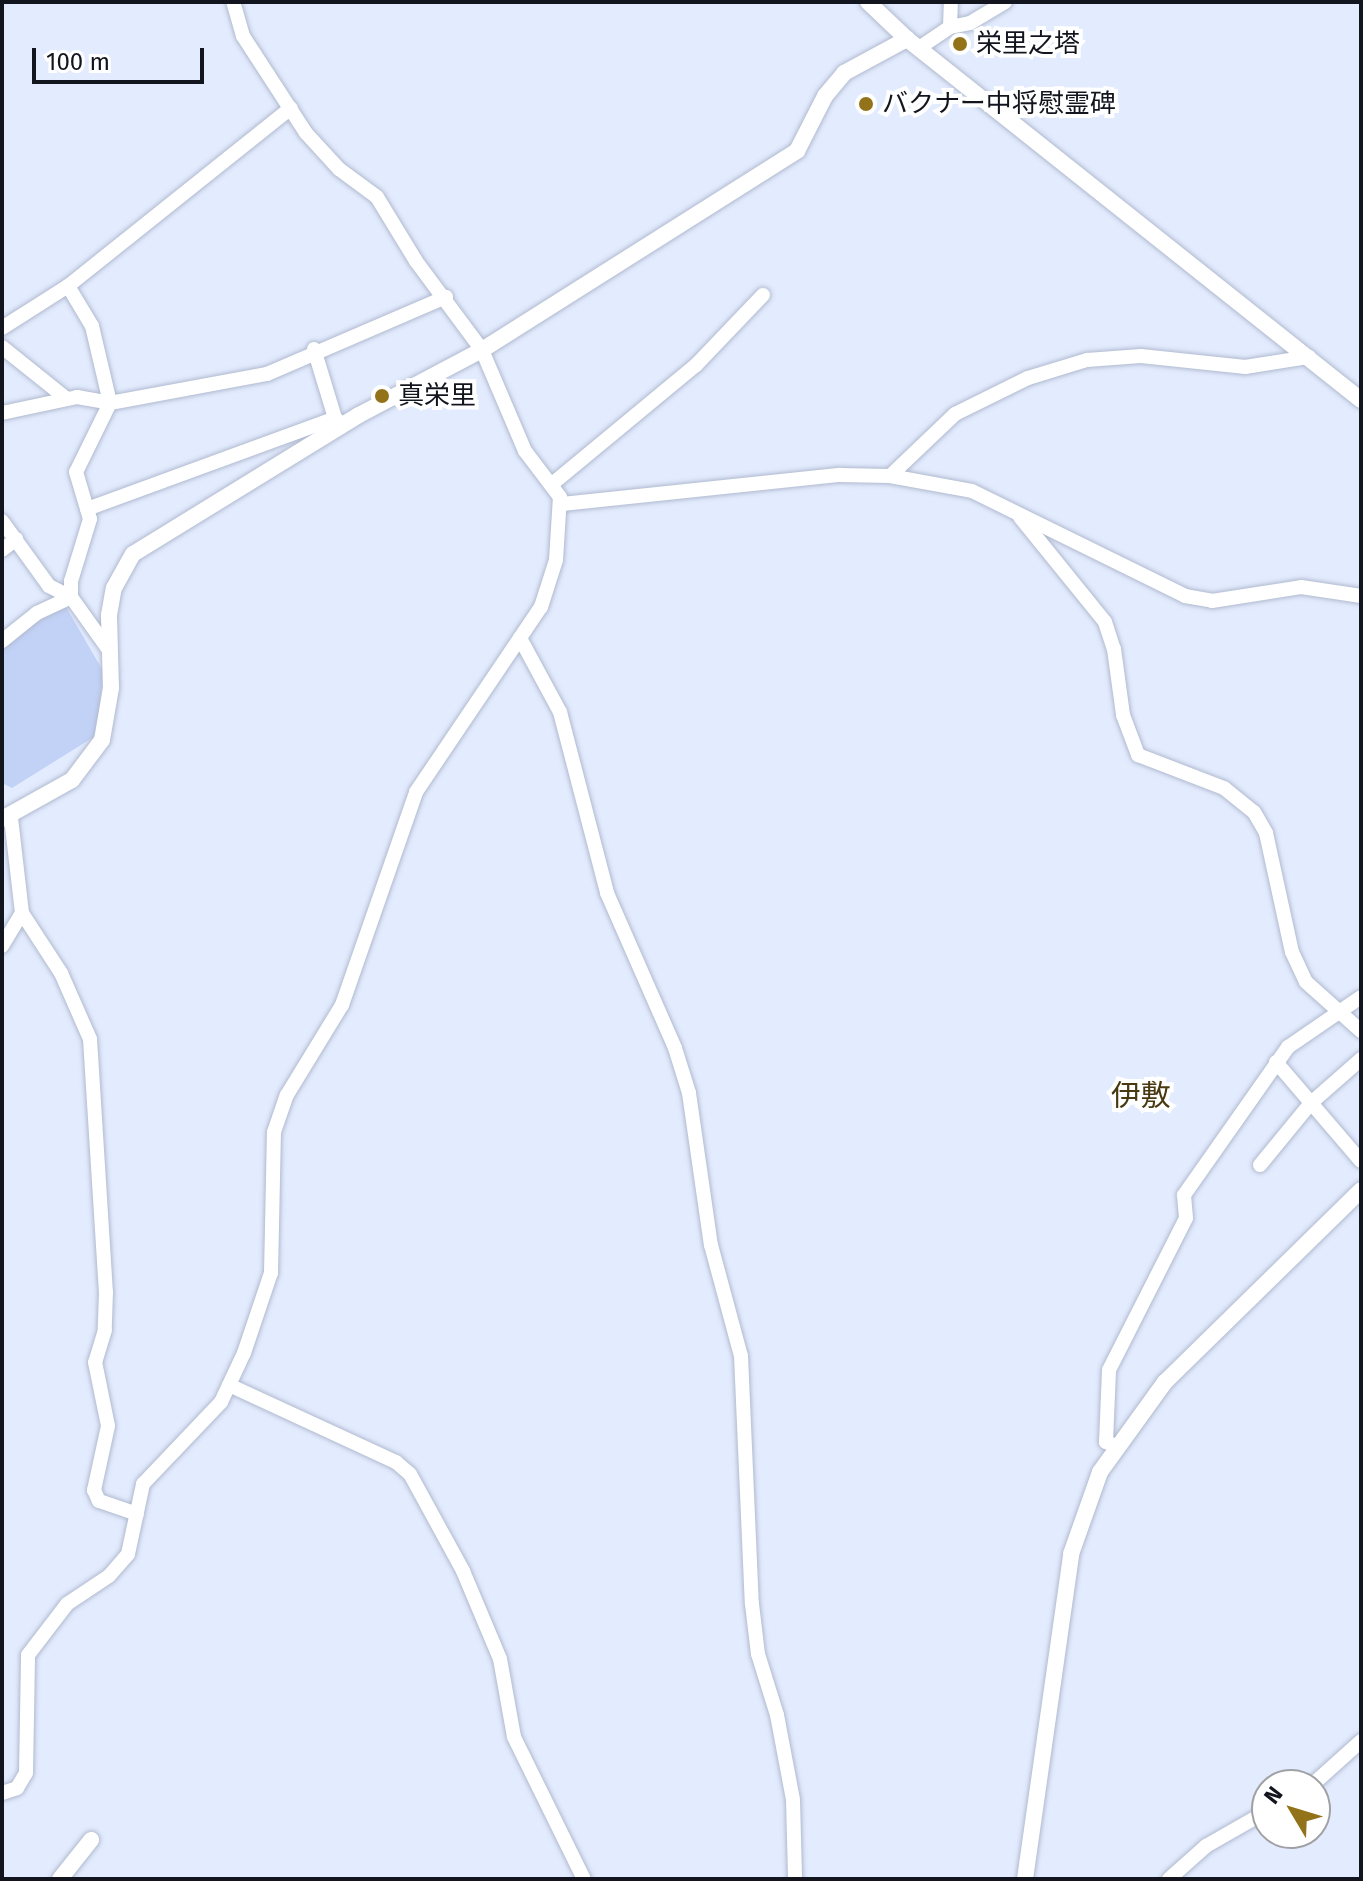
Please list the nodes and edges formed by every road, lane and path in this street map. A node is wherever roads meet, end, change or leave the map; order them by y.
1 (233, 2) edge
2 (868, 2) edge
3 (951, 2) edge
4 (1005, 2) edge
5 (950, 27) junction
6 (913, 43) junction
7 (291, 108) junction
8 (68, 286) junction
9 (763, 295) dead end
10 (446, 297) junction
11 (2, 328) edge
12 (2, 347) edge
13 (314, 349) junction
14 (482, 350) junction
15 (1309, 357) junction
16 (67, 399) junction
17 (1361, 400) edge
18 (110, 403) junction
19 (2, 413) edge
20 (339, 422) junction
21 (890, 476) junction
22 (551, 485) junction
23 (562, 504) junction
24 (87, 509) junction
25 (1017, 514) junction
26 (2, 521) edge
27 (16, 539) junction
28 (2, 550) edge
29 (1361, 596) edge
30 (71, 597) junction
31 (520, 638) junction
32 (2, 641) edge
33 (109, 650) junction
34 (6, 818) edge
35 (22, 913) junction
36 (2, 946) edge
37 (1361, 997) edge
38 (1341, 1015) junction
39 (1361, 1031) edge
40 (1361, 1059) edge
41 (1276, 1062) junction
42 (1311, 1103) junction
43 (1361, 1161) edge
44 (1260, 1165) dead end
45 (1361, 1190) edge
46 (229, 1385) junction
47 (1116, 1446) junction
48 (137, 1514) junction
49 (1361, 1741) edge
50 (1330, 1769) edge
51 (2, 1793) edge
52 (1251, 1820) edge
53 (91, 1840) dead end
54 (60, 1879) edge
55 (584, 1879) edge
56 (795, 1879) edge
57 (1025, 1879) edge
58 (1169, 1879) edge

1 - 7 street
2 - 6 street
3 - 5 street
4 - 5 street
5 - 6 street
6 - 14 street
6 - 15 street
7 - 8 street
7 - 10 street
8 - 11 street
8 - 18 street
9 - 22 street
10 - 13 street
10 - 14 street
12 - 16 street
13 - 18 street
13 - 20 street
14 - 20 street
14 - 22 street
15 - 17 street
15 - 21 street
16 - 18 street
16 - 19 street
18 - 24 street
20 - 24 street
20 - 33 street
21 - 23 street
21 - 25 street
22 - 23 street
23 - 31 street
24 - 30 street
25 - 29 street
25 - 38 street
26 - 27 street
27 - 28 street
27 - 30 street
30 - 32 street
30 - 33 street
31 - 46 street
31 - 56 street
33 - 34 street
34 - 35 street
35 - 36 street
35 - 48 street
37 - 38 street
38 - 39 street
38 - 41 street
40 - 42 street
41 - 42 street
41 - 47 street
42 - 43 street
42 - 44 street
45 - 47 street
46 - 48 street
46 - 55 street
47 - 57 street
48 - 51 street
49 - 50 street
52 - 58 street
53 - 54 street

